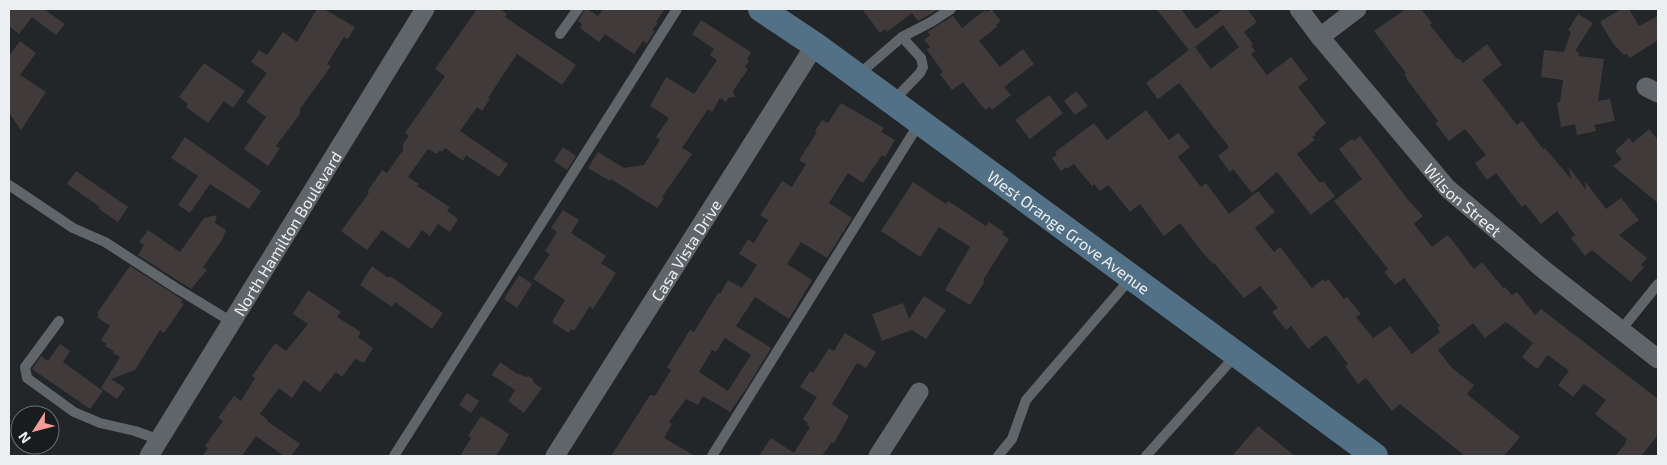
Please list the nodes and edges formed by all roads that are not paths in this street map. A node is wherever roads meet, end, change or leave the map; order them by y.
1 (425, 9) edge
2 (578, 9) edge
3 (677, 9) edge
4 (761, 9) edge
5 (951, 9) edge
6 (1299, 9) edge
7 (1357, 9) edge
8 (560, 34) dead end
9 (902, 37) junction
10 (1320, 38) junction
11 (815, 45) junction
12 (858, 76) junction
13 (892, 101) junction
14 (920, 122) junction
15 (9, 185) edge
16 (1132, 277) junction
17 (1658, 284) edge
18 (59, 320) dead end
19 (232, 322) junction
20 (1621, 330) junction
21 (1237, 355) junction
22 (1658, 359) edge
23 (919, 392) dead end
24 (160, 440) junction
25 (150, 456) edge
26 (394, 456) edge
27 (555, 456) edge
28 (712, 456) edge
29 (878, 456) edge
30 (998, 456) edge
31 (1146, 456) edge
32 (1375, 456) edge

1 - 19 street, North Hamilton Boulevard
2 - 8 lane
3 - 26 lane
4 - 11 street, West Orange Grove Avenue
5 - 9 lane
6 - 10 street, Wilson Street
7 - 10 street
9 - 12 lane
9 - 13 lane
10 - 20 street, Wilson Street
11 - 12 street, West Orange Grove Avenue
11 - 27 street, Casa Vista Drive
12 - 13 street, West Orange Grove Avenue
13 - 14 street, West Orange Grove Avenue
14 - 16 street, West Orange Grove Avenue
14 - 28 lane
15 - 19 lane
16 - 21 street, West Orange Grove Avenue
16 - 30 lane
17 - 20 lane
18 - 24 lane
19 - 24 street, North Hamilton Boulevard
20 - 22 street, Wilson Street
21 - 31 lane
21 - 32 street, West Orange Grove Avenue
23 - 29 street
24 - 25 street, North Hamilton Boulevard

